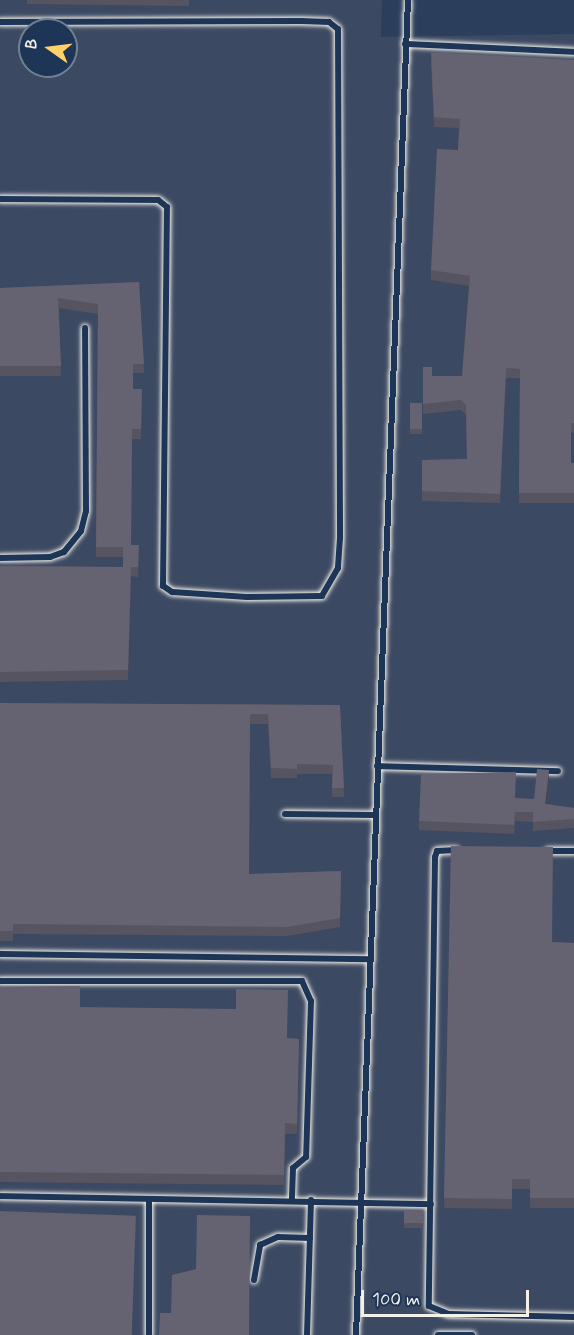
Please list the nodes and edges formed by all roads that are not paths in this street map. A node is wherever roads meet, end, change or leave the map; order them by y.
1 (408, 0) edge
2 (0, 22) edge
3 (405, 44) junction
4 (574, 52) edge
5 (0, 199) edge
6 (85, 328) dead end
7 (0, 558) edge
8 (377, 766) junction
9 (558, 771) dead end
10 (285, 814) dead end
11 (374, 815) junction
12 (469, 850) edge
13 (539, 851) edge
14 (574, 851) edge
15 (0, 954) edge
16 (370, 959) junction
17 (0, 981) edge
18 (0, 1196) edge
19 (149, 1198) junction
20 (292, 1200) junction
21 (311, 1200) junction
22 (362, 1201) junction
23 (431, 1203) junction
24 (310, 1238) junction
25 (254, 1280) dead end
26 (574, 1317) edge
27 (149, 1335) edge
28 (307, 1335) edge
29 (356, 1335) edge
30 (438, 1335) edge
31 (472, 1335) edge

1 - 3 lane
2 - 5 lane
3 - 4 lane
3 - 8 lane
6 - 7 lane
8 - 9 lane
8 - 11 lane
10 - 11 lane
11 - 16 lane
12 - 23 lane
13 - 14 lane
15 - 16 lane
16 - 22 lane
17 - 20 lane
18 - 19 lane
19 - 20 lane
19 - 27 lane
20 - 21 lane
21 - 22 lane
21 - 24 lane
22 - 23 lane
22 - 29 lane
23 - 26 lane
24 - 25 lane
24 - 28 lane
30 - 31 lane

